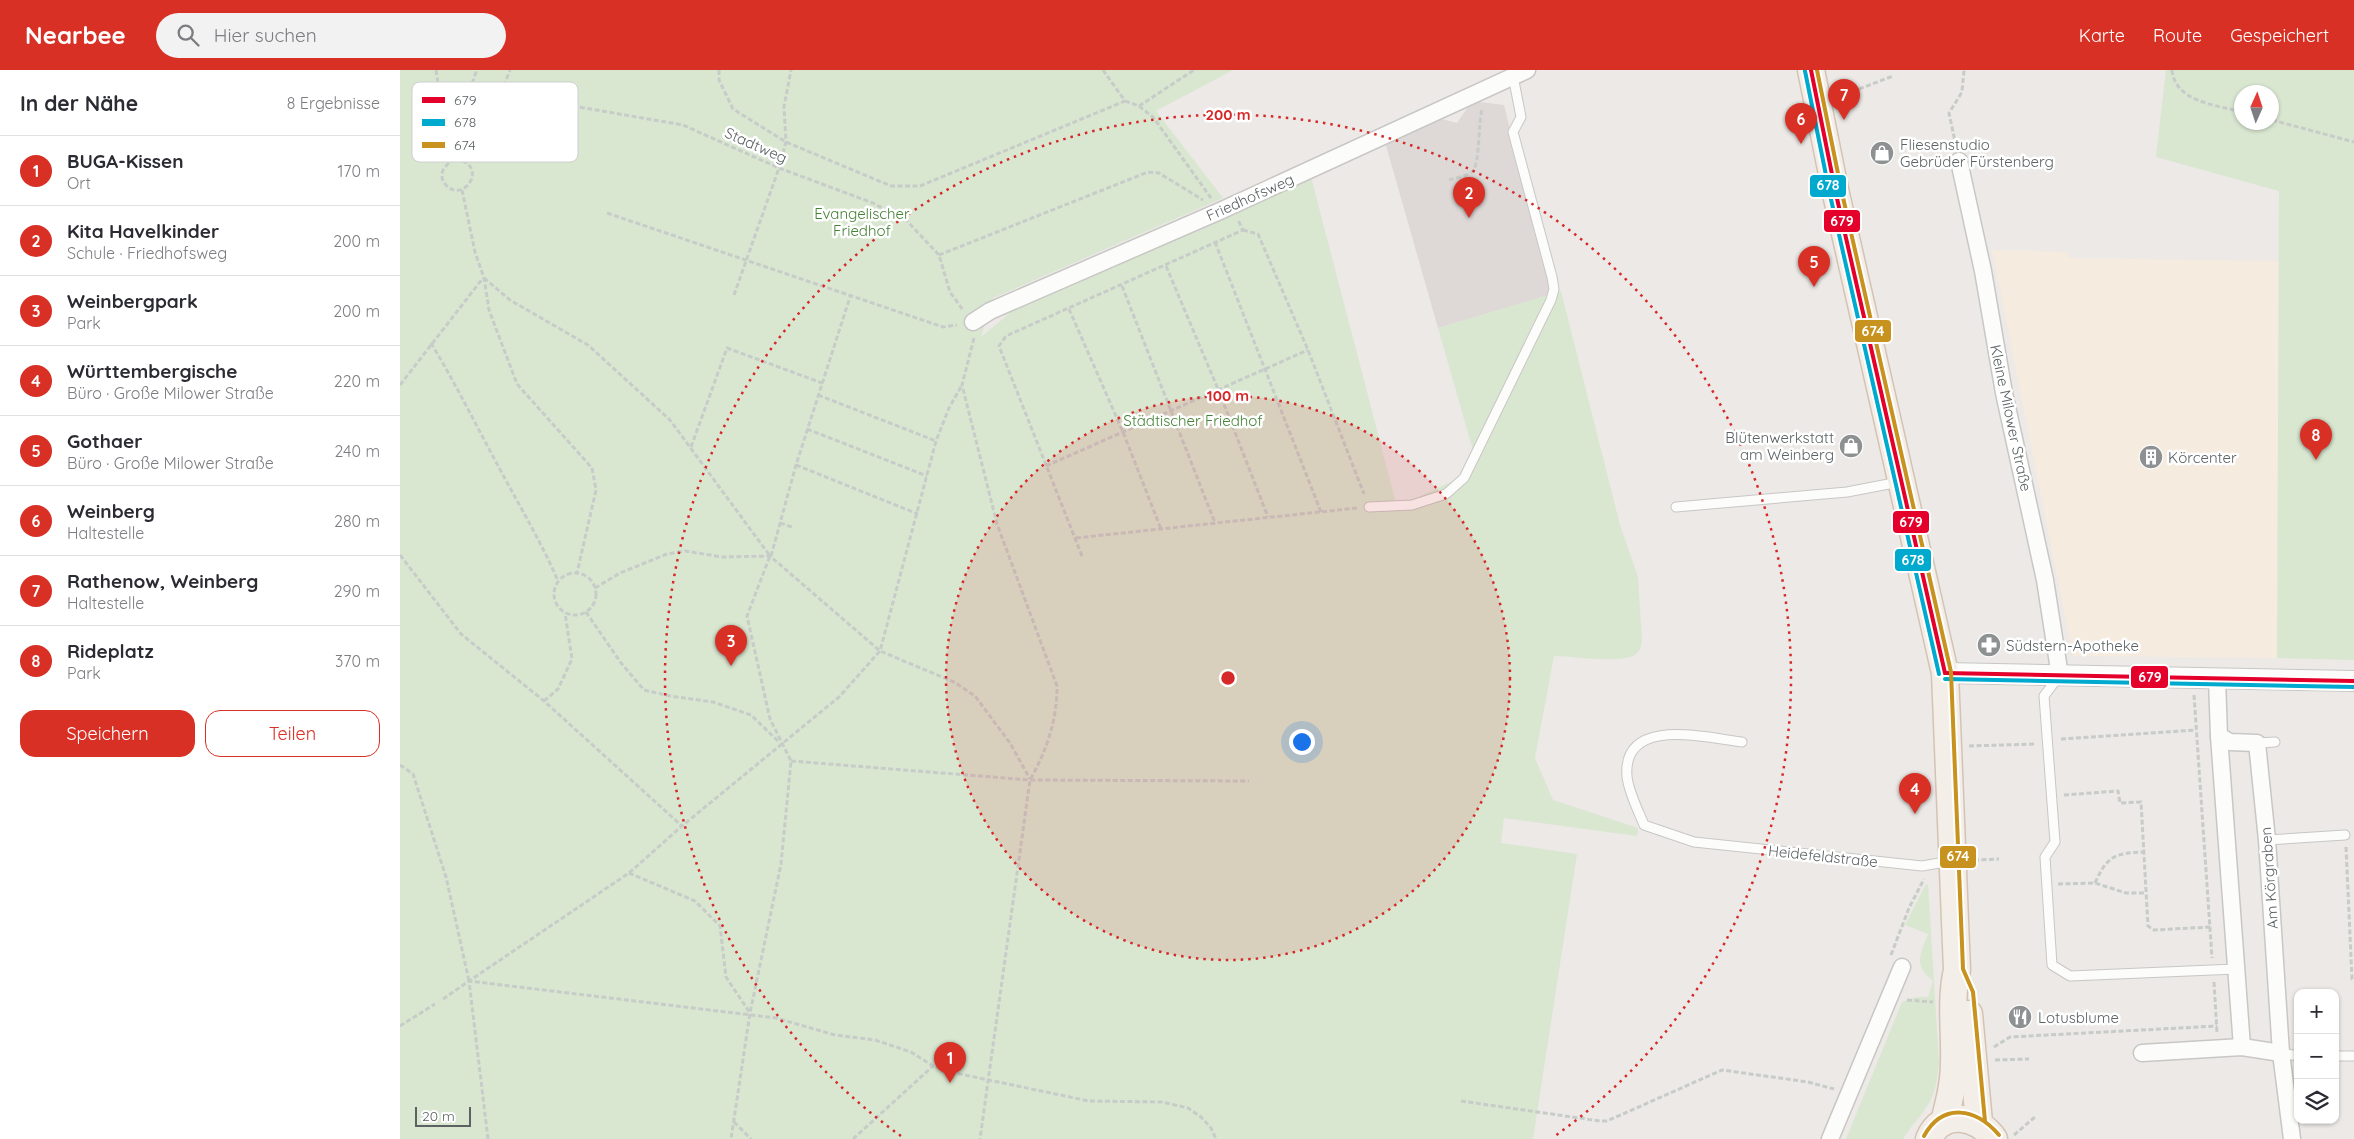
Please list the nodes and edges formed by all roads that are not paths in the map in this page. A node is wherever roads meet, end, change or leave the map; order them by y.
1 (1811, 70) edge
2 (1520, 73) edge
3 (1959, 162) road end
4 (973, 322) road end
5 (1902, 481) junction
6 (1369, 507) road end
7 (1676, 507) dead end
8 (1945, 673) junction
9 (2060, 676) junction
10 (2218, 678) junction
11 (2354, 681) edge
12 (2219, 736) junction
13 (1742, 742) dead end
14 (2276, 742) dead end
15 (2257, 743) junction
16 (2345, 835) road end
17 (2267, 840) junction
18 (1951, 861) junction
19 (1902, 967) road end
20 (2236, 969) junction
21 (1957, 970) junction
22 (2242, 1047) junction
23 (2142, 1053) dead end
24 (2281, 1053) junction
25 (2294, 1055) edge
26 (2339, 1056) edge
27 (2354, 1056) edge
28 (1936, 1131) edge
29 (1987, 1131) edge
30 (1830, 1139) edge
31 (2292, 1139) edge

1 - 5 main road
2 - 4 street, Friedhofsweg
2 - 6 lane
3 - 9 street, Kleine Milower Straße
5 - 7 lane
5 - 8 main road
8 - 9 street
8 - 18 main road
9 - 10 street
9 - 20 lane
10 - 11 street
10 - 12 street
12 - 15 street
12 - 20 street
13 - 18 lane, Heidefeldstraße
14 - 15 lane
15 - 17 street, Am Körgraben
16 - 17 lane
17 - 24 street, Am Körgraben
18 - 21 main road
19 - 30 street
20 - 22 street
21 - 28 main road
21 - 29 main road
22 - 23 street
22 - 24 street
24 - 25 lane
24 - 31 street, Am Körgraben
26 - 27 lane
28 - 29 main road

